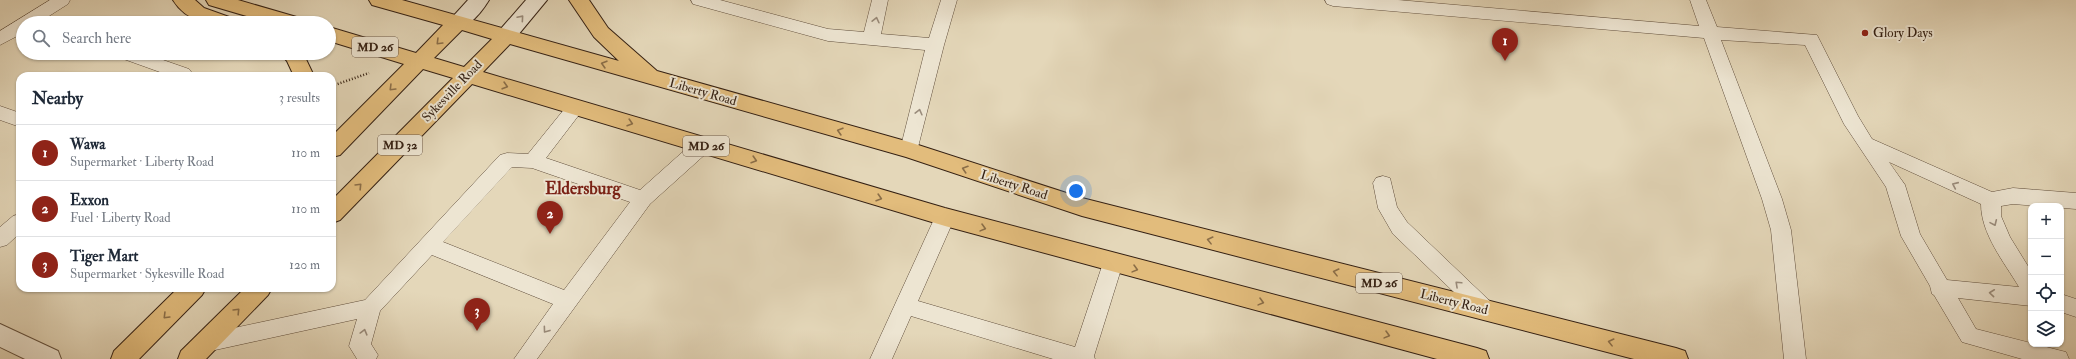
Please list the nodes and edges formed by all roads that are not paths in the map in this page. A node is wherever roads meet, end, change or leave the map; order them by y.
1 (62, 0) edge
2 (183, 0) edge
3 (216, 0) edge
4 (380, 0) edge
5 (479, 0) edge
6 (537, 0) edge
7 (579, 0) edge
8 (699, 0) edge
9 (880, 0) edge
10 (948, 0) edge
11 (1333, 0) edge
12 (1698, 0) edge
13 (38, 16) edge
14 (205, 16) edge
15 (270, 16) edge
16 (458, 22) junction
17 (16, 30) edge
18 (1711, 34) junction
19 (336, 36) edge
20 (506, 36) junction
21 (871, 39) junction
22 (0, 40) edge
23 (935, 45) junction
24 (145, 60) edge
25 (296, 60) edge
26 (420, 61) junction
27 (180, 72) edge
28 (302, 72) edge
29 (468, 75) junction
30 (655, 79) junction
31 (576, 107) junction
32 (0, 113) edge
33 (16, 119) edge
34 (1865, 143) junction
35 (336, 145) edge
36 (703, 145) junction
37 (909, 150) junction
38 (533, 161) junction
39 (1383, 183) dead end
40 (643, 199) junction
41 (1991, 200) junction
42 (2076, 200) edge
43 (336, 210) edge
44 (945, 218) junction
45 (16, 226) edge
46 (0, 240) edge
47 (428, 245) junction
48 (1113, 263) junction
49 (2028, 283) edge
50 (1939, 288) junction
51 (190, 292) edge
52 (256, 292) edge
53 (2028, 297) edge
54 (568, 301) junction
55 (2064, 304) edge
56 (905, 306) junction
57 (371, 307) junction
58 (2076, 308) edge
59 (1487, 311) junction
60 (0, 335) edge
61 (198, 351) edge
62 (368, 355) dead end
63 (49, 359) edge
64 (123, 359) edge
65 (525, 359) edge
66 (881, 359) edge
67 (1083, 359) edge
68 (1477, 359) edge
69 (1676, 359) edge
70 (1795, 359) edge
71 (2058, 359) edge

1 - 13 lane
2 - 14 main road
3 - 15 main road
4 - 16 main road, Liberty Road / MD 26
5 - 16 main road
20 -> 6 main road, Sykesville Road / MD 32
7 - 30 main road
8 - 21 lane
21 -> 9 lane
10 - 23 lane
11 - 18 lane
12 - 18 lane
16 - 20 main road, Liberty Road / MD 26
16 -> 26 main road
17 - 22 lane
18 - 34 lane
18 - 70 lane
19 - 26 main road, MD 26
20 - 29 main road, Sykesville Road / MD 32
30 -> 20 main road, Liberty Road / MD 26
21 - 23 lane
37 -> 23 lane
24 - 27 lane
25 - 28 main road
26 - 29 main road, MD 26
26 -> 35 main road
29 -> 31 main road, MD 26
43 -> 29 main road, Sykesville Road / MD 32
37 -> 30 main road, Liberty Road / MD 26
31 -> 36 main road, MD 26
31 - 38 lane
32 - 33 lane
41 -> 34 lane
34 - 50 lane
36 - 40 lane
36 -> 44 main road, MD 26
59 -> 37 main road, Liberty Road / MD 26
38 - 40 lane
38 - 47 lane
59 -> 39 lane
40 - 54 lane
41 - 42 lane
41 -> 49 lane
44 -> 48 main road, MD 26
44 - 56 lane
45 - 46 lane
47 - 54 lane
47 - 57 lane
48 - 67 lane
48 -> 68 main road, MD 26
53 -> 50 lane
50 - 71 lane
51 -> 64 main road
61 -> 52 main road
54 -> 65 lane
55 - 58 lane
56 - 66 lane
56 - 67 lane
57 - 61 lane
62 -> 57 lane
69 -> 59 main road, Liberty Road / MD 26
60 - 63 main road

